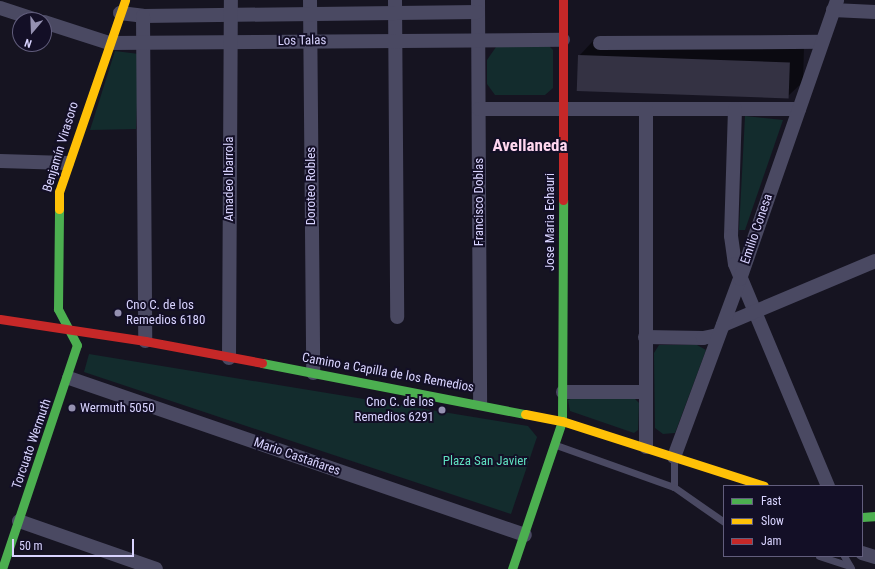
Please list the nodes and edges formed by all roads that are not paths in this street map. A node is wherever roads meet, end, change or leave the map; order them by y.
1 (231, 0) edge
2 (310, 0) edge
3 (563, 0) edge
4 (835, 5) edge
5 (122, 6) edge
6 (478, 6) edge
7 (395, 7) edge
8 (0, 8) edge
9 (13, 12) edge
10 (875, 13) edge
11 (310, 14) junction
12 (232, 15) junction
13 (143, 16) junction
14 (52, 25) edge
15 (395, 40) junction
16 (479, 40) junction
17 (563, 40) junction
18 (310, 41) junction
19 (144, 42) junction
20 (230, 42) junction
21 (822, 42) junction
22 (109, 43) junction
23 (600, 43) dead end
24 (479, 109) junction
25 (563, 109) junction
26 (646, 109) junction
27 (735, 109) junction
28 (799, 109) junction
29 (0, 161) edge
30 (67, 163) junction
31 (875, 261) edge
32 (740, 280) junction
33 (756, 312) junction
34 (397, 317) dead end
35 (0, 319) edge
36 (67, 329) junction
37 (721, 330) junction
38 (645, 337) junction
39 (145, 341) junction
40 (229, 358) junction
41 (312, 373) junction
42 (69, 378) junction
43 (563, 392) junction
44 (646, 392) junction
45 (480, 403) junction
46 (562, 421) junction
47 (556, 445) junction
48 (646, 447) junction
49 (674, 457) junction
50 (746, 483) edge
51 (758, 485) edge
52 (828, 485) edge
53 (674, 487) junction
54 (875, 516) edge
55 (863, 517) edge
56 (19, 521) junction
57 (723, 521) edge
58 (525, 535) junction
59 (4, 553) edge
60 (863, 553) edge
61 (822, 557) edge
62 (845, 557) edge
63 (875, 558) edge
64 (851, 568) edge
65 (2, 569) edge
66 (156, 569) edge
67 (512, 569) edge

1 - 12 street, Amadeo Ibarrola
2 - 11 street, Doroteo Robles
3 - 17 street, Jose Maria Echauri
4 - 10 street
4 - 21 street, Emilio Conesa
5 - 13 street
5 - 22 street, Benjamín Virasoro
6 - 7 street
6 - 16 street, Francisco Doblas
7 - 11 street
7 - 15 street
8 - 9 street
11 - 12 street
11 - 18 street, Doroteo Robles
12 - 13 street
12 - 20 street, Amadeo Ibarrola
13 - 19 street
14 - 22 street, Los Talas
15 - 16 street, Los Talas
15 - 18 street, Los Talas
15 - 34 street
16 - 17 street, Los Talas
16 - 24 street, Francisco Doblas
17 - 25 street, Jose Maria Echauri
18 - 20 street, Los Talas
18 - 41 street, Doroteo Robles
19 - 20 street, Los Talas
19 - 22 street, Los Talas
19 - 39 street
20 - 40 street, Amadeo Ibarrola
21 - 23 street
21 - 28 street, Emilio Conesa
22 - 30 street, Benjamín Virasoro
24 - 25 street
24 - 45 street, Francisco Doblas
25 - 26 street
25 - 43 street, Jose Maria Echauri
26 - 27 street
26 - 38 street
27 - 28 street
27 - 32 street
28 - 32 street, Emilio Conesa
29 - 30 street
30 - 36 street, Benjamín Virasoro
31 - 33 street
32 - 33 street
32 - 37 street, Emilio Conesa
33 - 37 street
33 - 52 street
35 - 36 street, Camino a Capilla de los Remedios
36 - 39 street, Camino a Capilla de los Remedios
36 - 42 street, Torcuato Wermuth
37 - 38 street
37 - 49 street, Emilio Conesa
38 - 44 street
39 - 40 street, Camino a Capilla de los Remedios
40 - 41 street, Camino a Capilla de los Remedios
41 - 45 street, Camino a Capilla de los Remedios
42 - 56 street, Torcuato Wermuth
42 - 58 street, Mario Castañares
43 - 44 street
43 - 46 street, Jose Maria Echauri
44 - 48 street
45 - 46 street, Camino a Capilla de los Remedios
46 - 47 street, Jose Maria Echauri
46 - 48 street, Camino a Capilla de los Remedios
47 - 53 lane
47 - 58 street, Jose Maria Echauri
48 - 49 street, Camino a Capilla de los Remedios
49 - 50 street, Camino a Capilla de los Remedios
49 - 53 lane
50 - 51 street, Camino a Capilla de los Remedios
53 - 57 lane
54 - 55 street
56 - 59 street, Torcuato Wermuth
56 - 66 street
58 - 67 street, Jose Maria Echauri
59 - 65 street, Torcuato Wermuth
60 - 63 street
61 - 64 lane
62 - 64 lane

